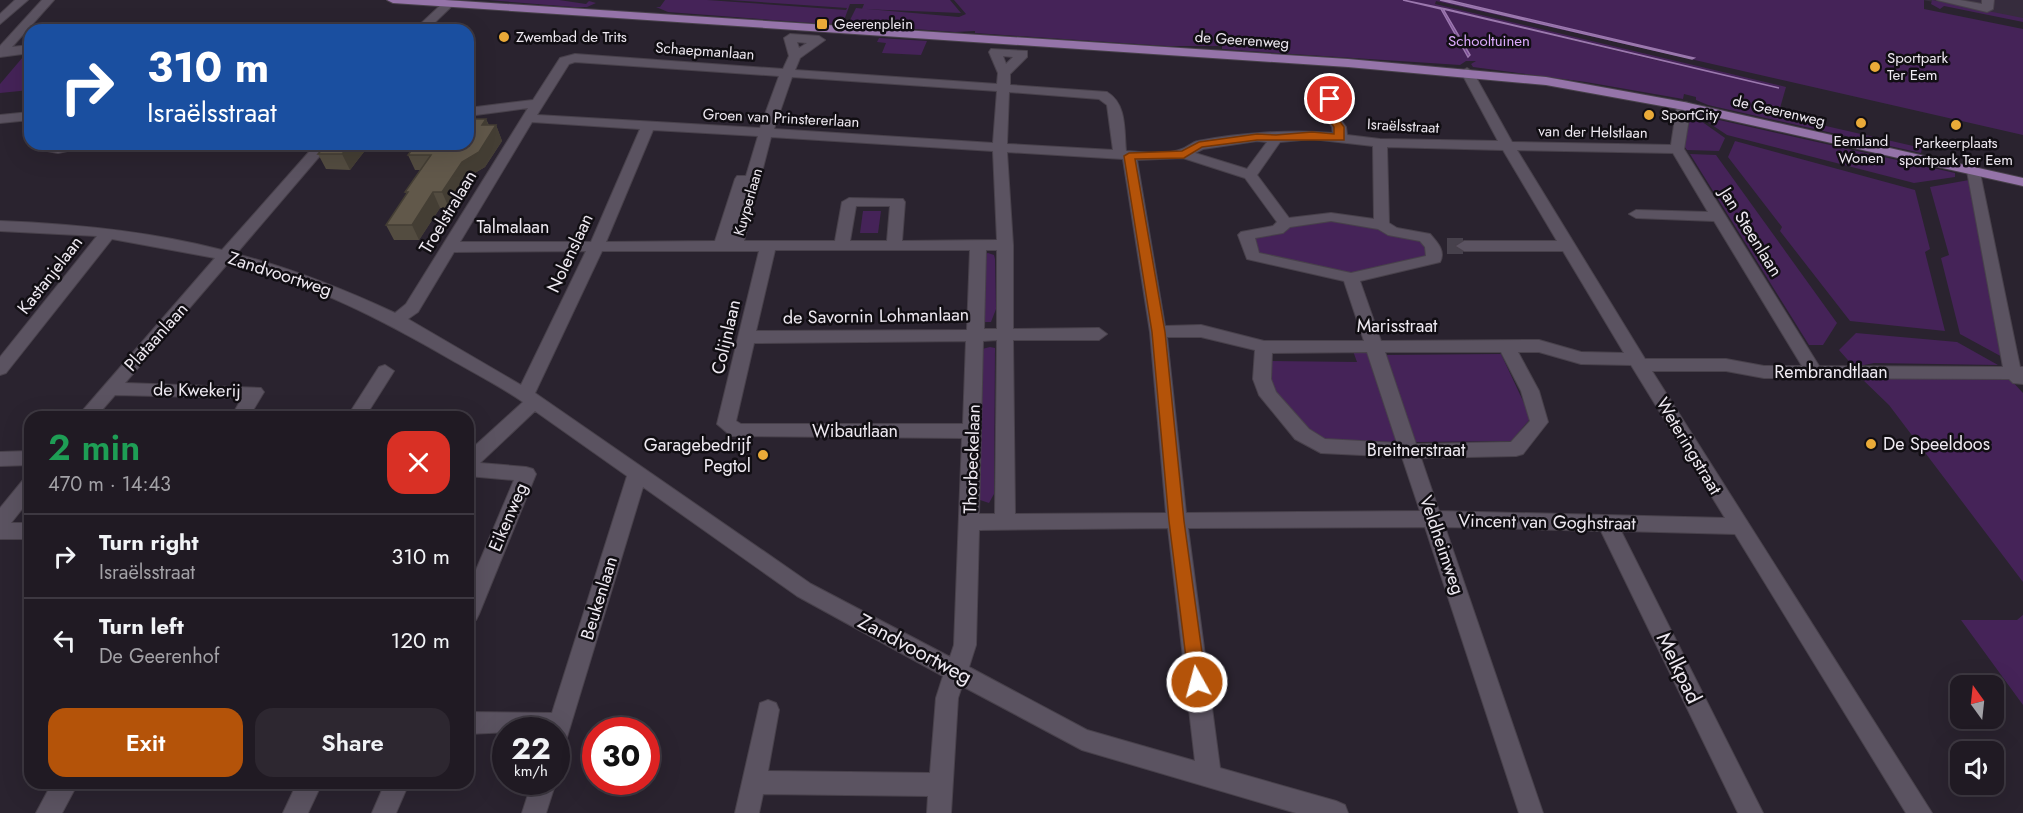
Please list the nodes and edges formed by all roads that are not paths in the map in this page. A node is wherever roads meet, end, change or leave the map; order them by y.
1 (22, 0) edge
2 (48, 0) edge
3 (393, 0) edge
4 (1942, 0) edge
5 (1988, 0) edge
6 (448, 4) junction
7 (0, 20) edge
8 (27, 23) joint
9 (426, 24) edge
10 (0, 25) edge
11 (24, 26) edge
12 (24, 50) edge
13 (0, 52) edge
14 (795, 56) dead end
15 (1467, 72) junction
16 (781, 73) junction
17 (1004, 73) dead end
18 (1328, 78) dead end
19 (1002, 89) junction
20 (537, 104) junction
21 (1684, 106) junction
22 (474, 111) edge
23 (24, 117) edge
24 (528, 118) junction
25 (0, 119) edge
26 (648, 127) junction
27 (762, 133) junction
28 (1343, 134) junction
29 (1373, 137) junction
30 (1276, 138) junction
31 (1508, 147) junction
32 (1000, 148) junction
33 (1677, 149) junction
34 (318, 150) edge
35 (1184, 154) junction
36 (1124, 155) junction
37 (1974, 171) junction
38 (1250, 175) junction
39 (2023, 182) edge
40 (1636, 214) dead end
41 (1719, 217) junction
42 (1285, 223) junction
43 (1382, 225) junction
44 (0, 226) edge
45 (108, 233) junction
46 (842, 245) junction
47 (894, 245) junction
48 (978, 245) junction
49 (1005, 245) junction
50 (728, 246) junction
51 (768, 246) junction
52 (1464, 246) tunnel mouth
53 (1569, 246) junction
54 (450, 247) junction
55 (596, 247) junction
56 (227, 257) junction
57 (1351, 278) junction
58 (396, 320) junction
59 (1158, 332) junction
60 (1099, 334) dead end
61 (975, 335) junction
62 (1005, 335) junction
63 (747, 337) junction
64 (1374, 346) junction
65 (1506, 346) junction
66 (1264, 347) junction
67 (1638, 362) junction
68 (0, 369) edge
69 (385, 371) dead end
70 (1814, 372) junction
71 (2019, 376) edge
72 (109, 389) junction
73 (530, 398) junction
74 (91, 411) edge
75 (244, 411) edge
76 (360, 411) edge
77 (738, 431) joint
78 (973, 431) junction
79 (1410, 451) junction
80 (474, 457) edge
81 (24, 458) edge
82 (0, 459) edge
83 (474, 469) edge
84 (638, 472) junction
85 (24, 492) edge
86 (1434, 519) junction
87 (1177, 521) junction
88 (0, 522) edge
89 (970, 522) junction
90 (1005, 522) junction
91 (1607, 523) junction
92 (1738, 526) junction
93 (0, 531) edge
94 (24, 531) edge
95 (474, 600) edge
96 (956, 671) junction
97 (768, 710) dead end
98 (564, 717) edge
99 (474, 724) edge
100 (492, 725) edge
101 (1209, 775) junction
102 (753, 782) junction
103 (941, 785) junction
104 (62, 789) edge
105 (307, 789) edge
106 (394, 789) edge
107 (540, 795) edge
108 (48, 813) edge
109 (295, 813) edge
110 (384, 813) edge
111 (534, 813) edge
112 (747, 813) edge
113 (939, 813) edge
114 (1336, 813) edge
115 (1531, 813) edge
116 (1751, 813) edge
117 (1920, 813) edge

1 - 7 street
2 - 8 street
3 - 6 main road, de Geerenweg
4 - 5 street
6 - 9 street
6 - 15 main road, de Geerenweg
8 - 10 street
11 - 13 street
12 - 13 street
14 - 16 street
15 - 21 main road, de Geerenweg
15 - 31 street, Weteringstraat
16 - 19 street, Schaepmanlaan
16 - 20 street, Schaepmanlaan
16 - 27 street, Kuyperlaan
17 - 19 street
18 - 28 street
19 - 32 street, Thorbeckelaan
19 - 36 street, Schaepmanlaan
20 - 22 street
20 - 24 street
21 - 33 street
21 - 37 main road, de Geerenweg
23 - 25 street
24 - 26 street, Groen van Prinstererlaan
24 - 54 street, Troelstralaan
26 - 27 street, Groen van Prinstererlaan
26 - 55 street, Nolenslaan
27 - 32 street, Groen van Prinstererlaan
27 - 50 street, Kuyperlaan
28 - 29 street, Israëlsstraat
28 - 30 street, Israëlsstraat
29 - 31 street, Israëlsstraat
29 - 43 street
30 - 35 street, Israëlsstraat
30 - 38 street
31 - 33 street, van der Helstlaan
31 - 53 street, Weteringstraat
32 - 36 street, Groen van Prinstererlaan
32 - 49 street, Thorbeckelaan
33 - 41 street, Jan Steenlaan
34 - 56 street, Plataanlaan
35 - 36 street, Israëlsstraat
35 - 38 street
36 - 59 street
37 - 39 main road, de Geerenweg
37 - 71 street
38 - 42 street
40 - 41 street
41 - 70 street, Jan Steenlaan
42 - 43 street
42 - 57 street
43 - 57 street
44 - 45 street, Zandvoortweg
45 - 56 street, Zandvoortweg
45 - 68 street, Kastanjelaan
46 - 47 street, Talmalaan
46 - 47 street
46 - 51 street, Talmalaan
47 - 48 street, Talmalaan
48 - 49 street, Talmalaan
48 - 61 street, Thorbeckelaan
49 - 62 street, Thorbeckelaan
50 - 51 street, Talmalaan
50 - 55 street, Talmalaan
51 - 63 street, Colijnlaan
52 - 53 street
53 - 67 street, Weteringstraat
54 - 55 street, Talmalaan
54 - 58 street, Troelstralaan
55 - 73 street, Nolenslaan
56 - 58 street, Zandvoortweg
56 - 72 street, Plataanlaan
57 - 64 street, Veldheimweg
58 - 73 street, Zandvoortweg
59 - 66 street, Marisstraat
59 - 87 street
60 - 62 street
61 - 62 street, de Savornin Lohmanlaan
61 - 63 street, de Savornin Lohmanlaan
61 - 78 street, Thorbeckelaan
62 - 90 street, Thorbeckelaan
63 - 77 street, Colijnlaan
64 - 65 street, Marisstraat
64 - 66 street, Marisstraat
64 - 79 street, Veldheimweg
65 - 67 street, Marisstraat
65 - 79 street, Breitnerstraat
66 - 79 street, Breitnerstraat
67 - 70 street, Rembrandtlaan
67 - 92 street, Weteringstraat
69 - 76 street
70 - 71 street, Rembrandtlaan
72 - 74 street, Plataanlaan
72 - 75 street, de Kwekerij
73 - 80 street
73 - 84 street, Zandvoortweg
77 - 78 street, Wibautlaan
78 - 89 street, Thorbeckelaan
79 - 86 street, Veldheimweg
81 - 82 street
83 - 95 street, Eikenweg
84 - 96 street, Zandvoortweg
84 - 98 street, Beukenlaan
85 - 88 street
86 - 87 street, Vincent van Goghstraat
86 - 91 street, Vincent van Goghstraat
86 - 115 street, Veldheimweg
87 - 90 street, Vincent van Goghstraat
87 - 101 street
89 - 90 street, Vincent van Goghstraat
89 - 96 street, Thorbeckelaan
91 - 92 street, Vincent van Goghstraat
91 - 116 street, Melkpad
92 - 117 street, Weteringstraat
93 - 94 street
96 - 101 street, Zandvoortweg
96 - 103 street, Thorbeckelaan
97 - 102 street
99 - 100 street, Beukenlaan
101 - 114 street, Zandvoortweg
102 - 103 street
102 - 112 street
103 - 113 street, Thorbeckelaan
104 - 108 street
105 - 109 street
106 - 110 street
107 - 111 street

